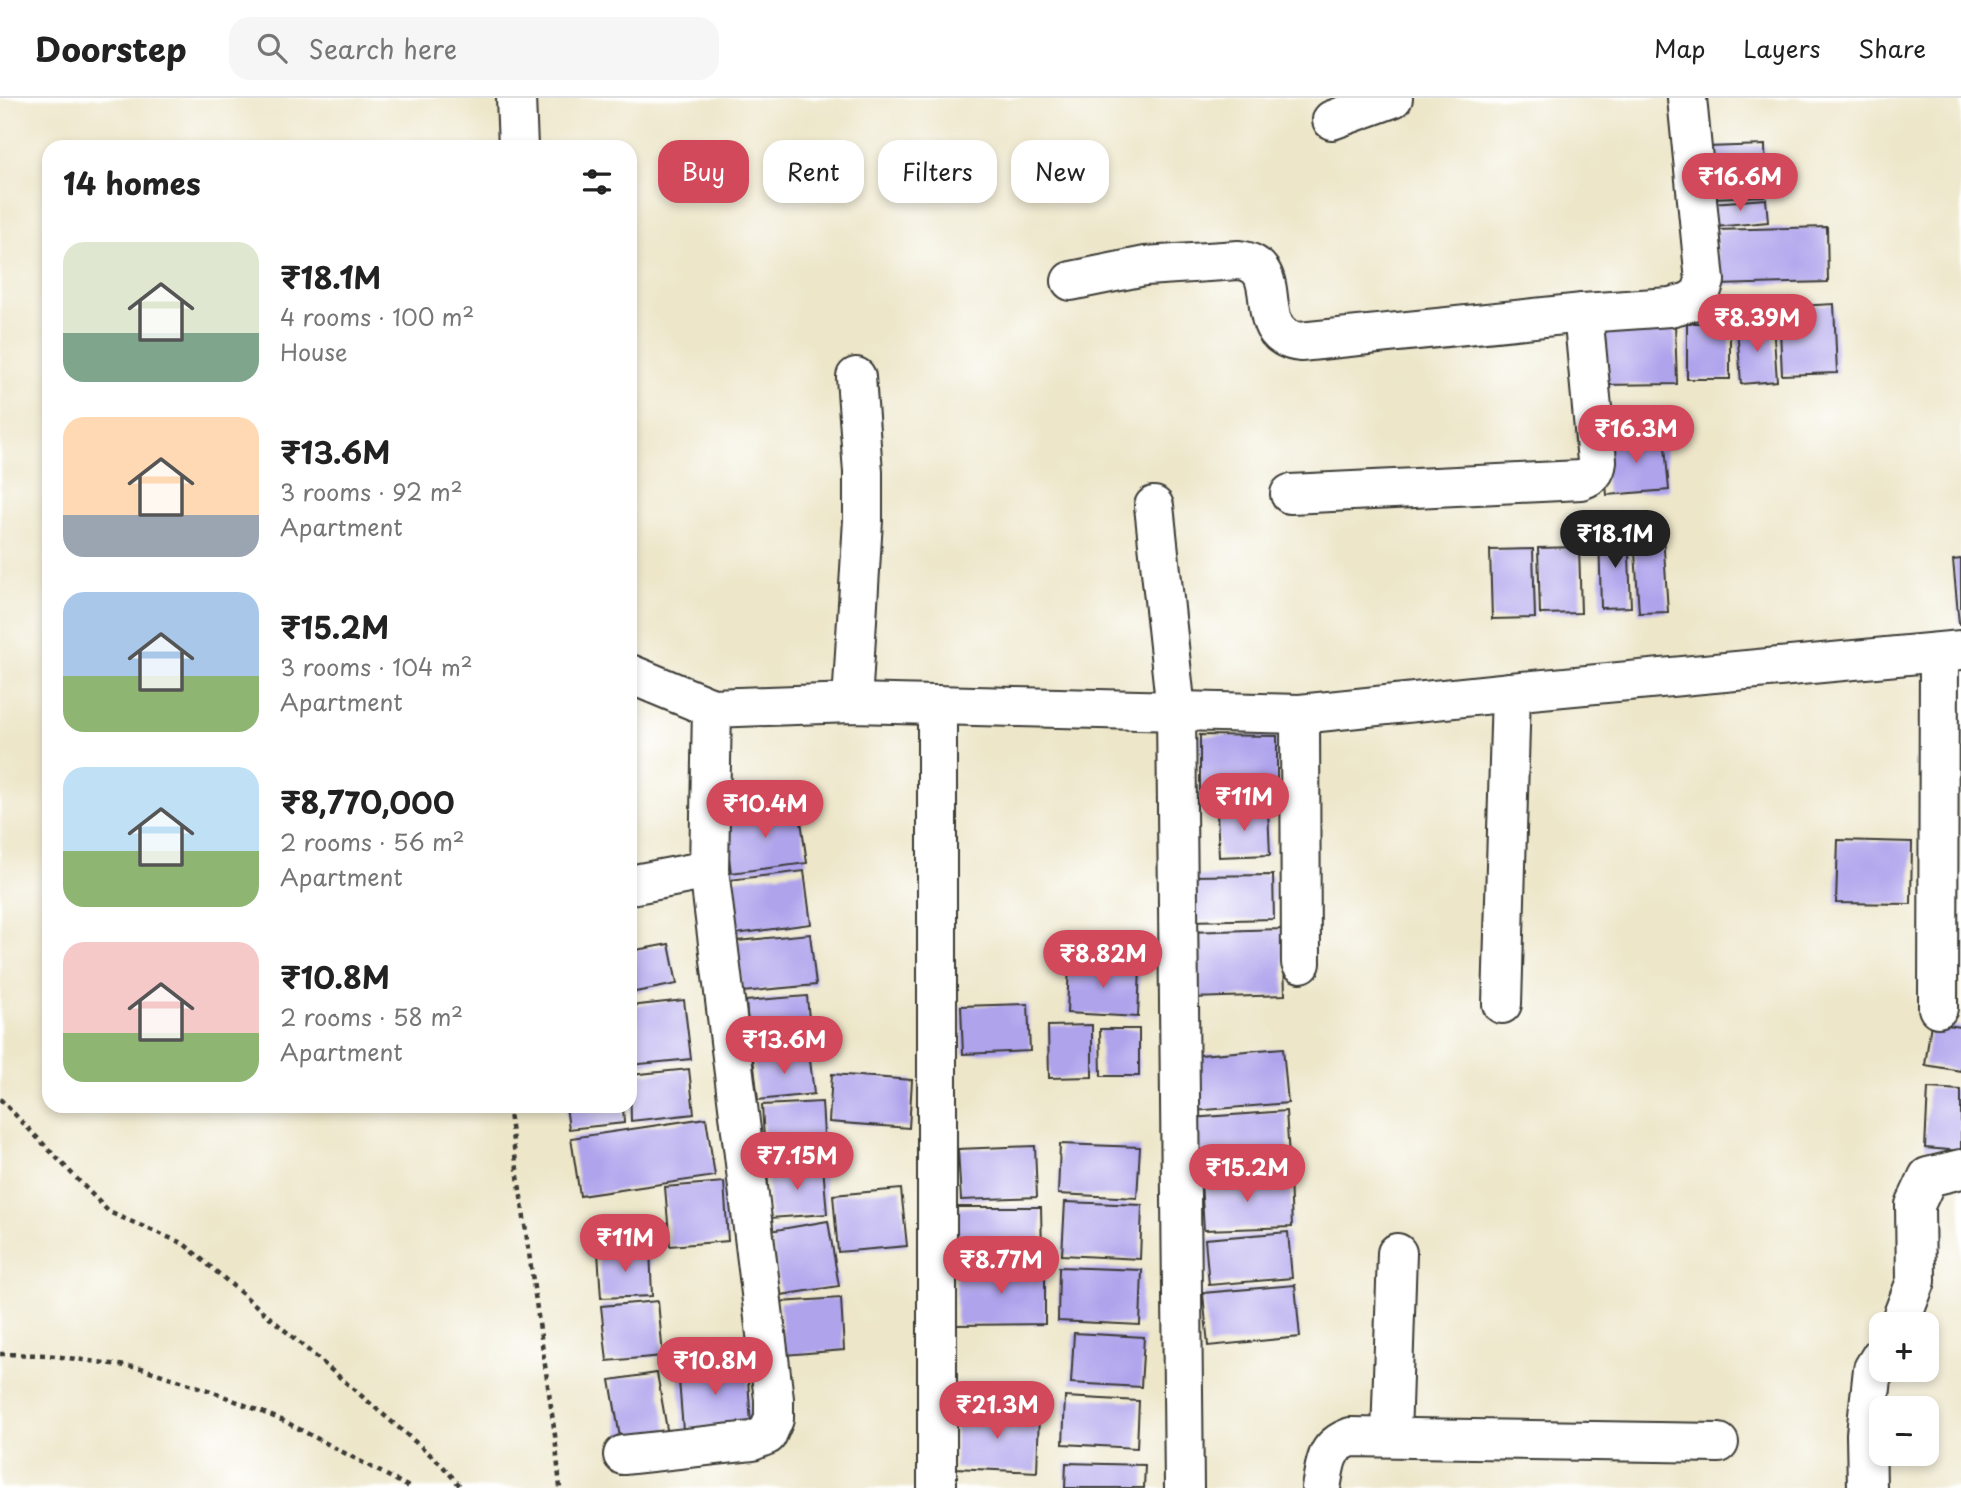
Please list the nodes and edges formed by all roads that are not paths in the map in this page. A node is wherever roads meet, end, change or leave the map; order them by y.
1 (516, 98) edge
2 (1393, 98) edge
3 (1687, 98) edge
4 (1332, 120) dead end
5 (518, 140) edge
6 (1071, 281) dead end
7 (1583, 313) junction
8 (856, 377) dead end
9 (1290, 494) dead end
10 (1154, 506) dead end
11 (1950, 652) edge
12 (637, 677) edge
13 (1511, 692) junction
14 (852, 703) junction
15 (937, 705) junction
16 (712, 708) junction
17 (1176, 711) junction
18 (1300, 714) junction
19 (709, 870) junction
20 (637, 884) edge
21 (1301, 963) dead end
22 (1502, 1004) dead end
23 (1938, 1009) dead end
24 (1961, 1169) edge
25 (1397, 1253) dead end
26 (1904, 1312) edge
27 (1872, 1382) edge
28 (1391, 1437) junction
29 (1719, 1443) dead end
30 (623, 1455) dead end
31 (937, 1488) edge
32 (1184, 1488) edge
33 (1321, 1488) edge
34 (1867, 1488) edge

1 - 5 street
2 - 4 street
3 - 7 street
6 - 7 street
7 - 9 street
8 - 14 street
10 - 17 street
11 - 13 street
11 - 23 street
12 - 16 street
13 - 18 street
13 - 22 street
14 - 15 street
14 - 16 street
15 - 17 street
15 - 31 street
16 - 19 street
17 - 18 street
17 - 32 street
18 - 21 street
19 - 20 street
19 - 30 street
24 - 26 street
25 - 28 street
27 - 34 street
28 - 29 street
28 - 33 street

